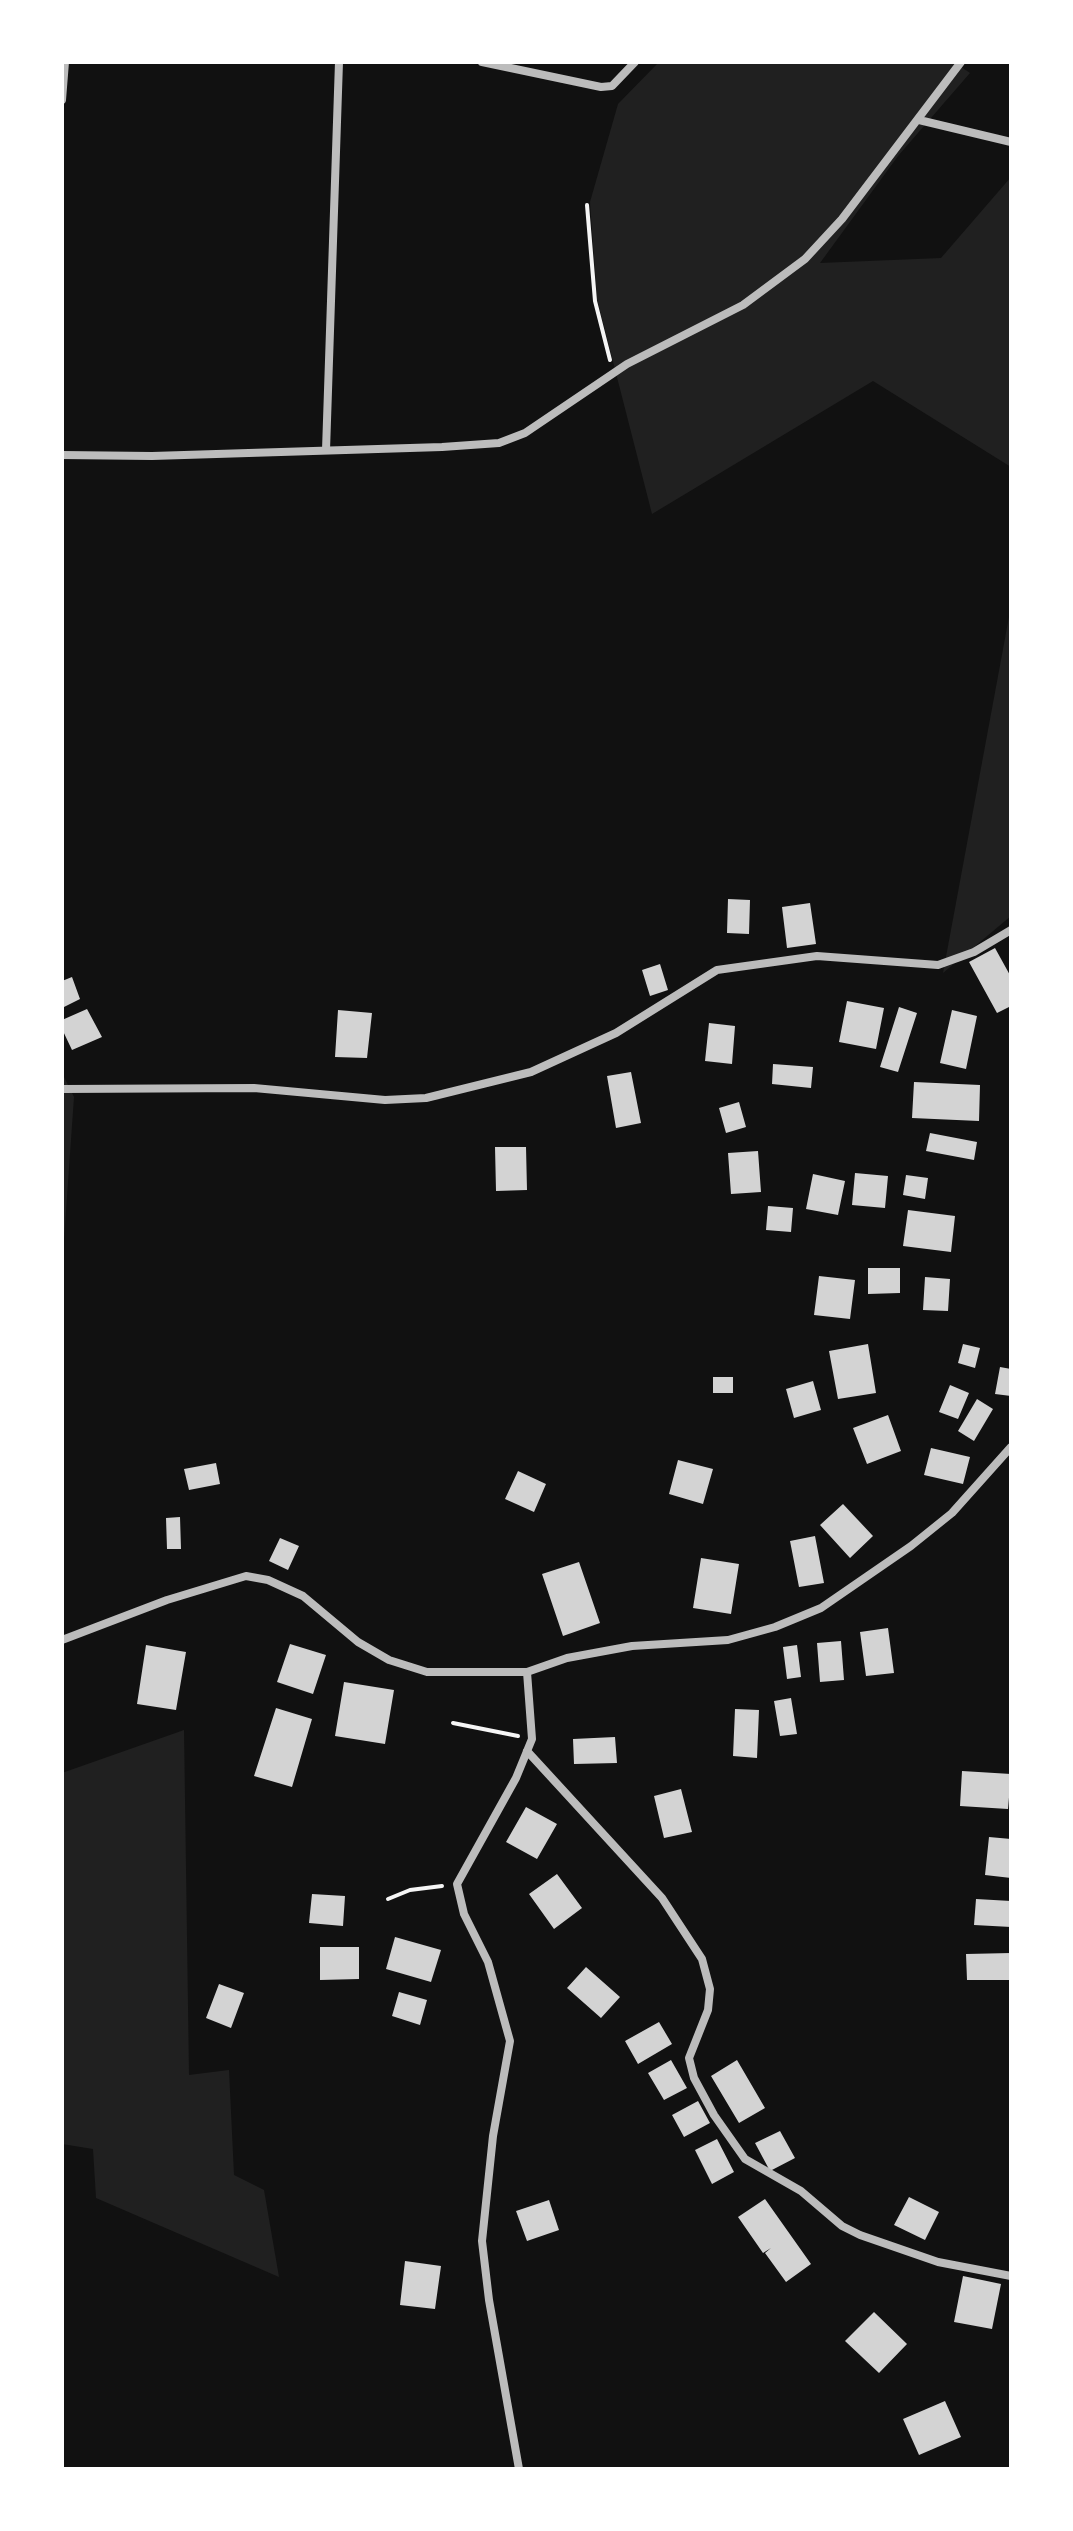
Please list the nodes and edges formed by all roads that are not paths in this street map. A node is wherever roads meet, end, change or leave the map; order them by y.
1 (65, 62) edge
2 (339, 62) edge
3 (482, 62) edge
4 (635, 62) edge
5 (961, 62) edge
6 (62, 100) edge
7 (919, 120) junction
8 (1011, 142) edge
9 (326, 450) junction
10 (62, 455) edge
11 (1011, 930) edge
12 (62, 1089) edge
13 (1011, 1447) edge
14 (62, 1640) edge
15 (527, 1672) junction
16 (527, 1751) junction
17 (1011, 2276) edge
18 (519, 2469) edge

1 - 6 street
2 - 9 street
3 - 4 street
5 - 7 street
7 - 8 street
7 - 9 street
9 - 10 street
11 - 12 street
13 - 15 street
14 - 15 street
15 - 16 street
16 - 17 street
16 - 18 street

